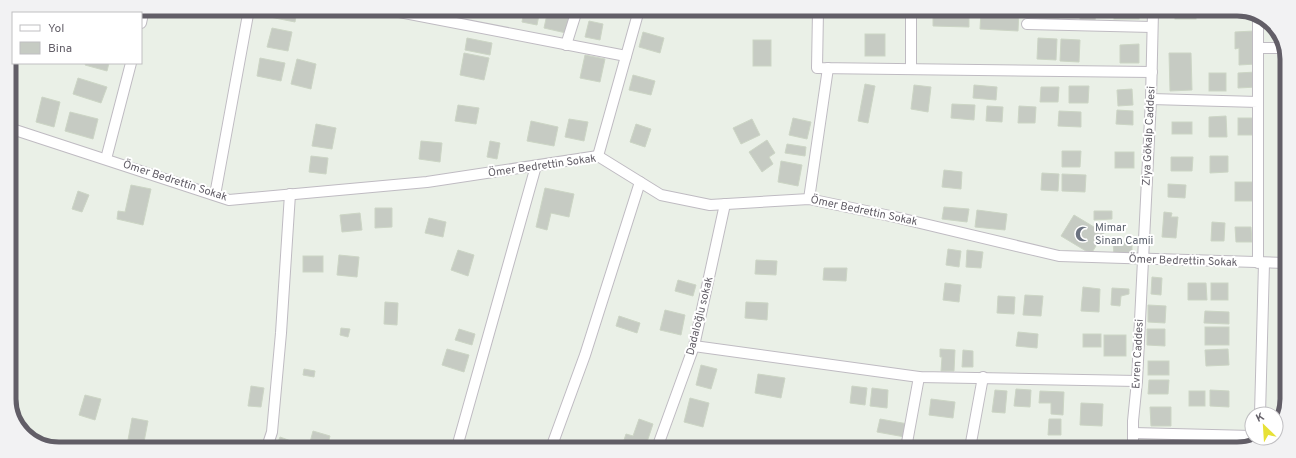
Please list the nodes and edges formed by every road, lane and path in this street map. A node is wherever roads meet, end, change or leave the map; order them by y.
1 (248, 16) edge
2 (419, 16) edge
3 (575, 16) edge
4 (638, 16) edge
5 (818, 16) edge
6 (911, 16) edge
7 (1153, 16) edge
8 (1258, 21) edge
9 (1027, 24) dead end
10 (1152, 27) junction
11 (566, 45) junction
12 (1259, 48) junction
13 (1279, 48) edge
14 (626, 56) junction
15 (131, 64) edge
16 (828, 68) junction
17 (911, 69) junction
18 (1152, 72) junction
19 (1151, 99) junction
20 (1258, 102) junction
21 (16, 130) edge
22 (598, 156) junction
23 (106, 159) junction
24 (536, 166) junction
25 (640, 182) junction
26 (290, 194) junction
27 (215, 195) junction
28 (809, 199) junction
29 (725, 204) junction
30 (1143, 260) junction
31 (1261, 263) junction
32 (1280, 264) edge
33 (694, 346) junction
34 (920, 377) junction
35 (983, 377) junction
36 (1137, 381) junction
37 (1260, 406) edge
38 (1133, 434) junction
39 (1244, 436) edge
40 (269, 442) edge
41 (457, 442) edge
42 (553, 442) edge
43 (659, 442) edge
44 (907, 442) edge
45 (971, 442) edge
46 (1133, 442) edge

1 - 27 street
2 - 11 street
3 - 11 street
4 - 14 street
5 - 16 street
6 - 17 street
7 - 10 street, Ziya Gökalp Caddesi
8 - 12 street
9 - 10 street
10 - 18 street, Ziya Gökalp Caddesi
11 - 14 street
12 - 13 street
12 - 20 street
14 - 22 street
15 - 23 street
16 - 17 street
16 - 28 street
17 - 18 street
18 - 19 street, Ziya Gökalp Caddesi
19 - 20 street
19 - 30 street, Ziya Gökalp Caddesi
20 - 31 street
21 - 23 street, Ömer Bedrettin Sokak
22 - 24 street, Ömer Bedrettin Sokak
22 - 25 street, Ömer Bedrettin Sokak
23 - 27 street, Ömer Bedrettin Sokak
24 - 26 street, Ömer Bedrettin Sokak
24 - 41 street
25 - 29 street, Ömer Bedrettin Sokak
25 - 42 street
26 - 27 street, Ömer Bedrettin Sokak
26 - 40 street
28 - 29 street, Ömer Bedrettin Sokak
28 - 30 street, Ömer Bedrettin Sokak
29 - 33 street, Dadaloğlu sokak
30 - 31 street, Ömer Bedrettin Sokak
30 - 36 street, Evren Caddesi
31 - 32 street, Ömer Bedrettin Sokak
31 - 37 street
33 - 34 street
33 - 43 street, Dadaloğlu sokak
34 - 35 street
34 - 44 street
35 - 36 street
35 - 45 street
36 - 38 street, Evren Caddesi
38 - 39 street
38 - 46 street, Evren Caddesi

